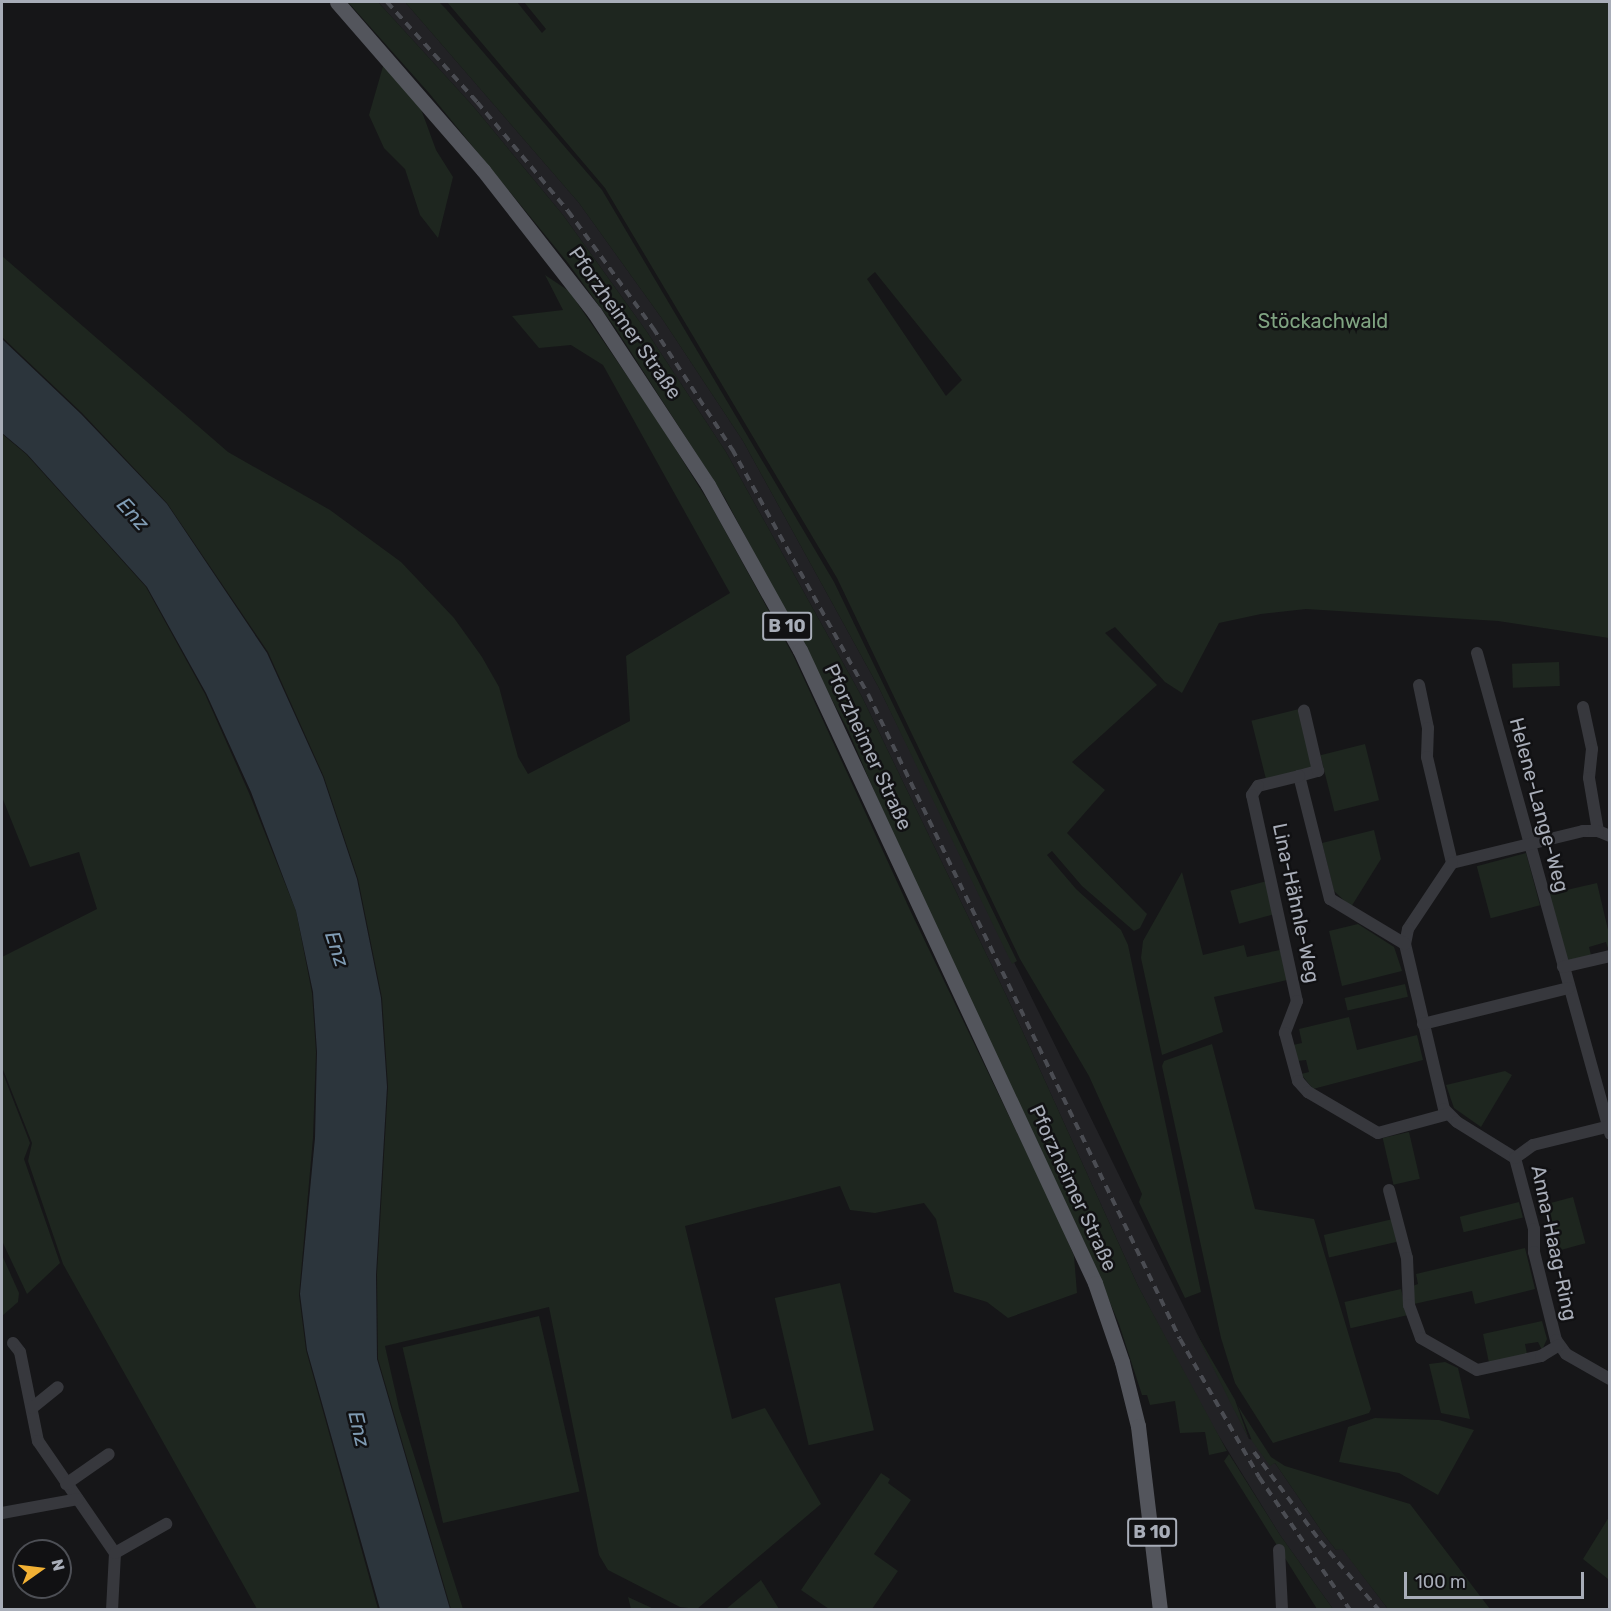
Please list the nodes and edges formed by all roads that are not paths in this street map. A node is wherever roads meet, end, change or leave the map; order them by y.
1 (337, 2) edge
2 (1476, 652) dead end
3 (1419, 685) dead end
4 (1583, 707) dead end
5 (1304, 711) dead end
6 (1299, 776) junction
7 (1598, 831) junction
8 (1610, 836) edge
9 (1529, 844) junction
10 (1452, 863) junction
11 (1405, 944) junction
12 (1610, 956) edge
13 (1563, 967) junction
14 (1569, 988) junction
15 (1423, 1024) junction
16 (1448, 1114) junction
17 (1609, 1128) edge
18 (1515, 1158) junction
19 (1389, 1190) dead end
20 (13, 1343) dead end
21 (1559, 1345) junction
22 (1610, 1379) edge
23 (58, 1387) dead end
24 (32, 1408) junction
25 (109, 1454) dead end
26 (66, 1484) junction
27 (78, 1499) junction
28 (2, 1513) edge
29 (166, 1524) dead end
30 (1279, 1550) dead end
31 (115, 1553) junction
32 (112, 1610) edge
33 (1160, 1610) edge
34 (1282, 1610) edge

1 - 33 main road, Pforzheimer Straße / B 10
2 - 9 street, Helene-Lange-Weg
3 - 10 street
4 - 7 street
5 - 6 street, Lina-Hähnle-Weg
6 - 11 street, Lina-Hähnle-Weg
6 - 16 street, Lina-Hähnle-Weg
7 - 8 street
7 - 9 street
9 - 10 street
9 - 13 street, Helene-Lange-Weg
10 - 11 street
11 - 15 street
12 - 13 street
13 - 14 street, Helene-Lange-Weg
14 - 15 street
14 - 17 street, Helene-Lange-Weg
15 - 16 street
16 - 18 street, Anna-Haag-Ring
17 - 18 street, Anna-Haag-Ring
18 - 21 street, Anna-Haag-Ring
19 - 21 street
20 - 24 street
21 - 22 street, Anna-Haag-Ring
23 - 24 street
24 - 26 street
25 - 26 street
26 - 27 street
27 - 28 street
27 - 31 street
29 - 31 street
30 - 34 street
31 - 32 street

